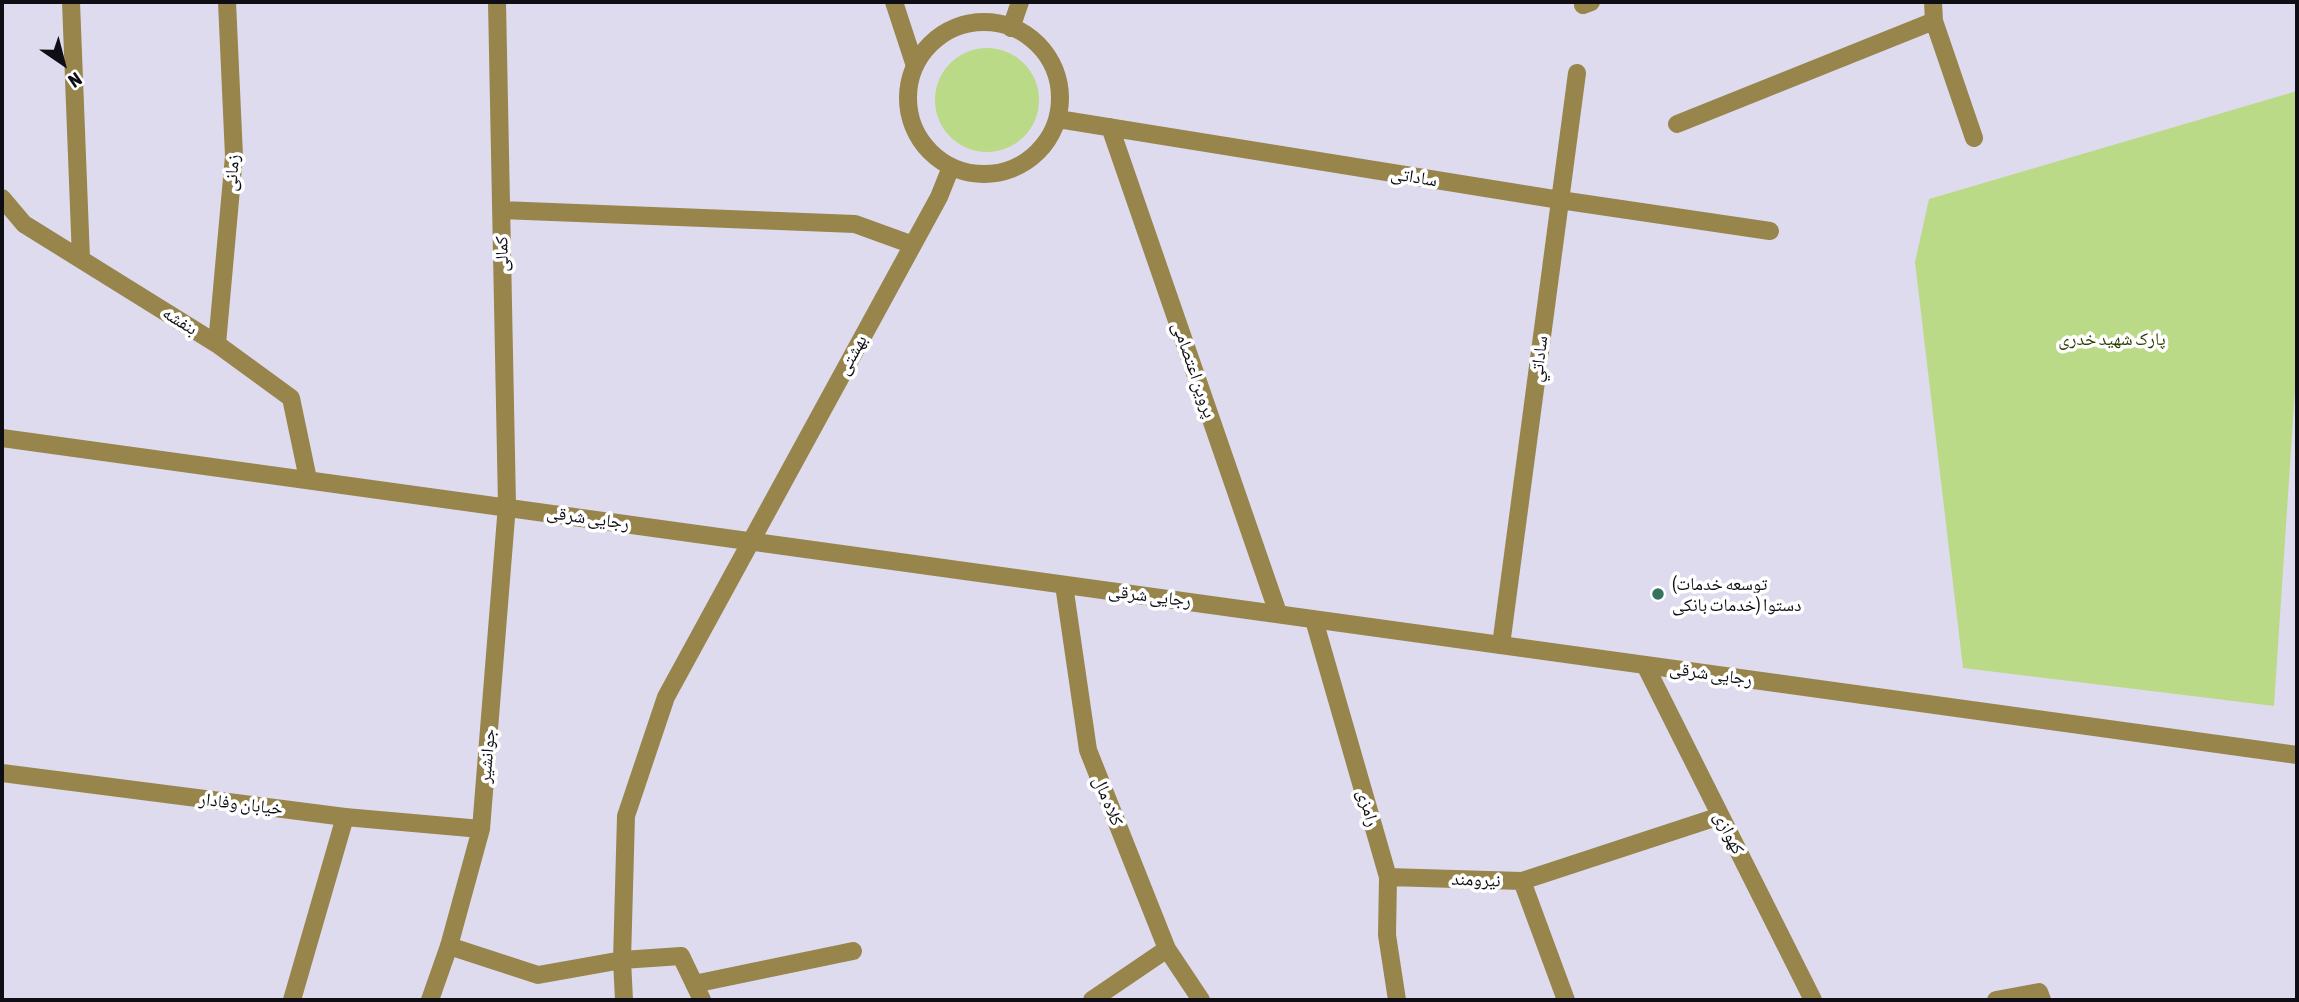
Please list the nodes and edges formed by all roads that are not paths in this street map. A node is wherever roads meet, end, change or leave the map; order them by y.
1 (71, 2) edge
2 (227, 2) edge
3 (497, 2) edge
4 (894, 2) edge
5 (1020, 2) edge
6 (1933, 2) edge
7 (1934, 21) junction
8 (1011, 28) junction
9 (915, 66) junction
10 (1577, 73) dead end
11 (1058, 119) junction
12 (1677, 124) dead end
13 (1110, 127) junction
14 (1974, 138) dead end
15 (951, 167) junction
16 (2, 198) edge
17 (1560, 201) junction
18 (501, 210) junction
19 (1770, 231) dead end
20 (912, 245) junction
21 (81, 260) junction
22 (217, 344) junction
23 (2, 438) edge
24 (308, 479) junction
25 (507, 505) junction
26 (751, 542) junction
27 (1064, 585) junction
28 (1278, 613) junction
29 (1314, 620) junction
30 (1501, 645) junction
31 (1645, 665) junction
32 (2297, 755) edge
33 (2, 773) edge
34 (1720, 816) junction
35 (345, 817) junction
36 (481, 829) junction
37 (1388, 877) junction
38 (1522, 881) junction
39 (449, 946) junction
40 (1167, 949) junction
41 (853, 951) dead end
42 (622, 960) junction
43 (698, 992) edge
44 (292, 1000) edge
45 (430, 1000) edge
46 (624, 1000) edge
47 (1092, 1000) edge
48 (1200, 1000) edge
49 (1397, 1000) edge
50 (1566, 1000) edge
51 (1813, 1000) edge
52 (1996, 1000) edge
53 (2042, 1000) edge

1 - 21 street
2 - 22 street, زمانی
3 - 18 street, کمالی
4 - 9 street
5 - 8 street
6 - 7 street
7 - 12 street
7 - 14 street
8 - 9 street
8 - 11 street
9 - 15 street
10 - 17 street, ساداتي
11 - 13 street, ساداتی
11 - 15 street
13 - 17 street, ساداتی
13 - 28 street, پروین اعتصامی
15 - 20 street, بهشتی
16 - 21 street, بنفشه
17 - 19 street, ساداتی
17 - 30 street, ساداتي
18 - 20 street
18 - 25 street, کمالی
20 - 26 street, بهشتی
21 - 22 street, بنفشه
22 - 24 street, بنفشه
23 - 24 street, رجایی شرقی
24 - 25 street, رجایی شرقی
25 - 26 street, رجایی شرقی
25 - 36 street, جوانشیر
26 - 27 street, رجایی شرقی
26 - 42 street, بهشتی
27 - 28 street, رجایی شرقی
27 - 40 street, کلاه مال
28 - 29 street, رجایی شرقی
29 - 30 street, رجایی شرقی
29 - 37 street, رامزی
30 - 31 street, رجایی شرقی
31 - 32 street, رجایی شرقی
31 - 34 street, کهوازی
33 - 35 street, خیابان وفادار
34 - 38 street
34 - 51 street, کهوازی
35 - 36 street, خیابان وفادار
35 - 44 street
36 - 39 street, جوانشیر
37 - 38 street, نیرومند
37 - 49 street, رامزی
38 - 50 street, نیرومند
39 - 42 street
39 - 45 street, جوانشیر
40 - 47 street
40 - 48 street, کلاه مال
41 - 43 street
42 - 43 street
42 - 46 street, بهشتی
52 - 53 street

